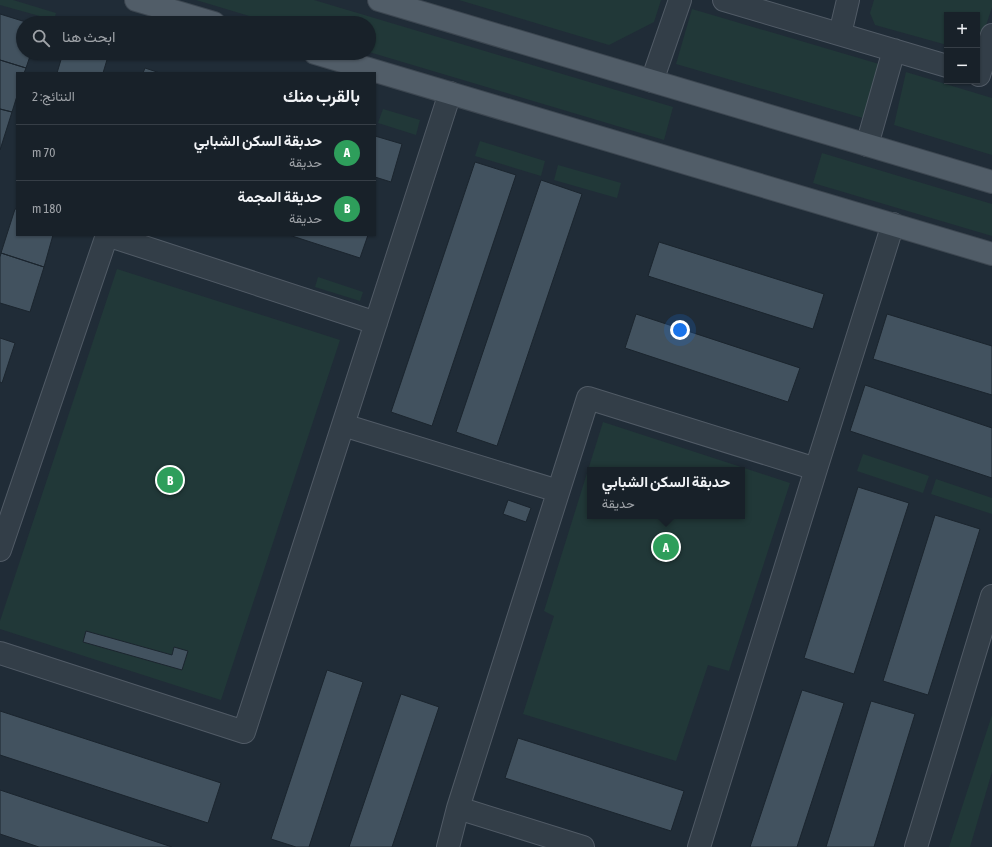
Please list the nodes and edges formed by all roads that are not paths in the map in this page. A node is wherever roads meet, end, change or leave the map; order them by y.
1 (136, 0) edge
2 (379, 0) edge
3 (680, 0) edge
4 (724, 0) edge
5 (848, 0) edge
6 (190, 16) edge
7 (840, 34) junction
8 (992, 35) edge
9 (894, 50) junction
10 (339, 60) edge
11 (944, 65) edge
12 (983, 77) edge
13 (652, 81) junction
14 (450, 93) junction
15 (867, 145) junction
16 (992, 182) edge
17 (893, 224) junction
18 (107, 236) edge
19 (110, 236) edge
20 (992, 254) edge
21 (376, 323) junction
22 (343, 425) junction
23 (816, 469) junction
24 (558, 491) junction
25 (0, 550) edge
26 (992, 596) edge
27 (0, 653) edge
28 (458, 808) junction
29 (448, 847) edge
30 (583, 847) edge
31 (699, 847) edge
32 (916, 847) edge

1 - 6 main road
2 - 13 main road
3 - 13 street
4 - 7 street
5 - 7 street
7 - 9 street
8 - 12 street
9 - 11 street
9 - 15 street
10 - 14 main road
13 - 15 main road
14 - 17 main road
14 - 21 street
15 - 16 main road
17 - 20 main road
17 - 23 street
18 - 25 street
19 - 21 street
21 - 22 street
22 - 24 street
22 - 27 street
23 - 24 street
23 - 31 street
24 - 28 street
26 - 32 street
28 - 29 street
28 - 30 street

